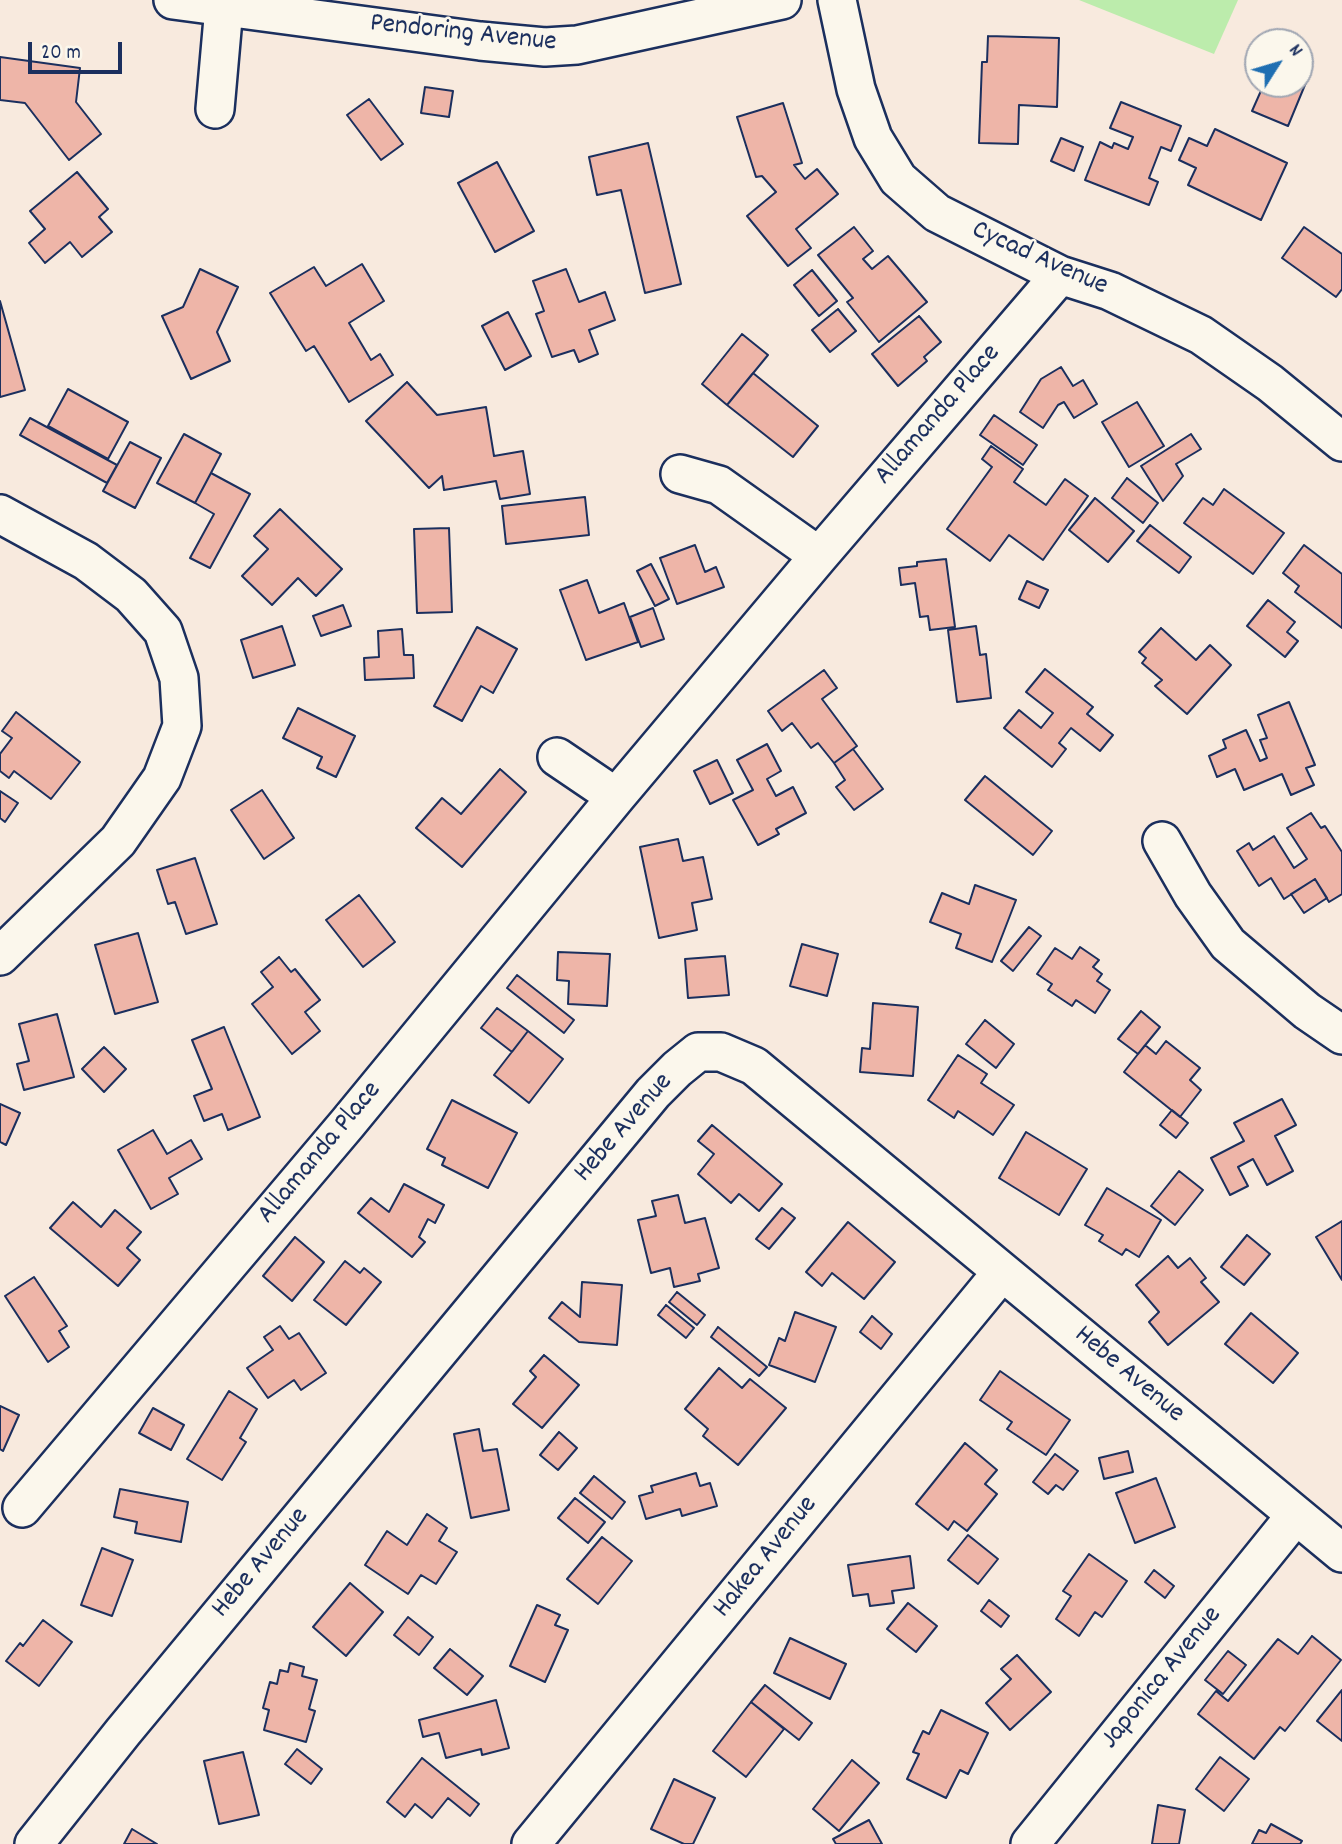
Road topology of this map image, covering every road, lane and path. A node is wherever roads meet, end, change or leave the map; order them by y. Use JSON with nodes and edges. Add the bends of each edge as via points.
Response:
{"nodes":[{"id":1,"x":173,"y":0,"type":"edge"},
{"id":2,"x":782,"y":0,"type":"edge"},
{"id":3,"x":837,"y":0,"type":"edge"},
{"id":4,"x":224,"y":7,"type":"junction"},
{"id":5,"x":215,"y":109,"type":"dead end"},
{"id":6,"x":1060,"y":275,"type":"junction"},
{"id":7,"x":1342,"y":442,"type":"edge"},
{"id":8,"x":680,"y":474,"type":"dead end"},
{"id":9,"x":0,"y":514,"type":"edge"},
{"id":10,"x":819,"y":556,"type":"junction"},
{"id":11,"x":557,"y":757,"type":"dead end"},
{"id":12,"x":616,"y":797,"type":"junction"},
{"id":13,"x":1162,"y":841,"type":"dead end"},
{"id":14,"x":0,"y":956,"type":"edge"},
{"id":15,"x":1342,"y":1035,"type":"edge"},
{"id":16,"x":1002,"y":1272,"type":"junction"},
{"id":17,"x":22,"y":1508,"type":"dead end"},
{"id":18,"x":1296,"y":1515,"type":"junction"},
{"id":19,"x":1342,"y":1553,"type":"edge"},
{"id":20,"x":34,"y":1844,"type":"edge"},
{"id":21,"x":531,"y":1844,"type":"edge"},
{"id":22,"x":1030,"y":1844,"type":"edge"}],
"edges":[{"from":1,"to":4,"type":"street","name":"Pendoring Avenue"},
{"from":2,"to":4,"type":"street","name":"Pendoring Avenue","via":[[578,45],[545,47]]},
{"from":3,"to":6,"type":"street","name":"Cycad Avenue","via":[[856,89],[873,138],[898,178],[937,214]]},
{"from":4,"to":5,"type":"street"},
{"from":6,"to":7,"type":"street","name":"Cycad Avenue","via":[[1110,291],[1201,335]]},
{"from":6,"to":10,"type":"street","name":"Allamanda Place"},
{"from":8,"to":10,"type":"street","via":[[719,485]]},
{"from":9,"to":14,"type":"street","via":[[86,561],[131,595],[163,631],[179,678],[182,726],[162,778],[118,841]]},
{"from":10,"to":12,"type":"street","name":"Allamanda Place"},
{"from":11,"to":12,"type":"street"},
{"from":12,"to":17,"type":"street","name":"Allamanda Place"},
{"from":13,"to":15,"type":"street","via":[[1228,944]]},
{"from":16,"to":18,"type":"street","name":"Hebe Avenue"},
{"from":16,"to":20,"type":"street","name":"Hebe Avenue","via":[[754,1066],[721,1052],[698,1052],[653,1093]]},
{"from":16,"to":21,"type":"street","name":"Hakea Avenue"},
{"from":18,"to":19,"type":"street","name":"Hebe Avenue"},
{"from":18,"to":22,"type":"street","name":"Japonica Avenue"}]}
